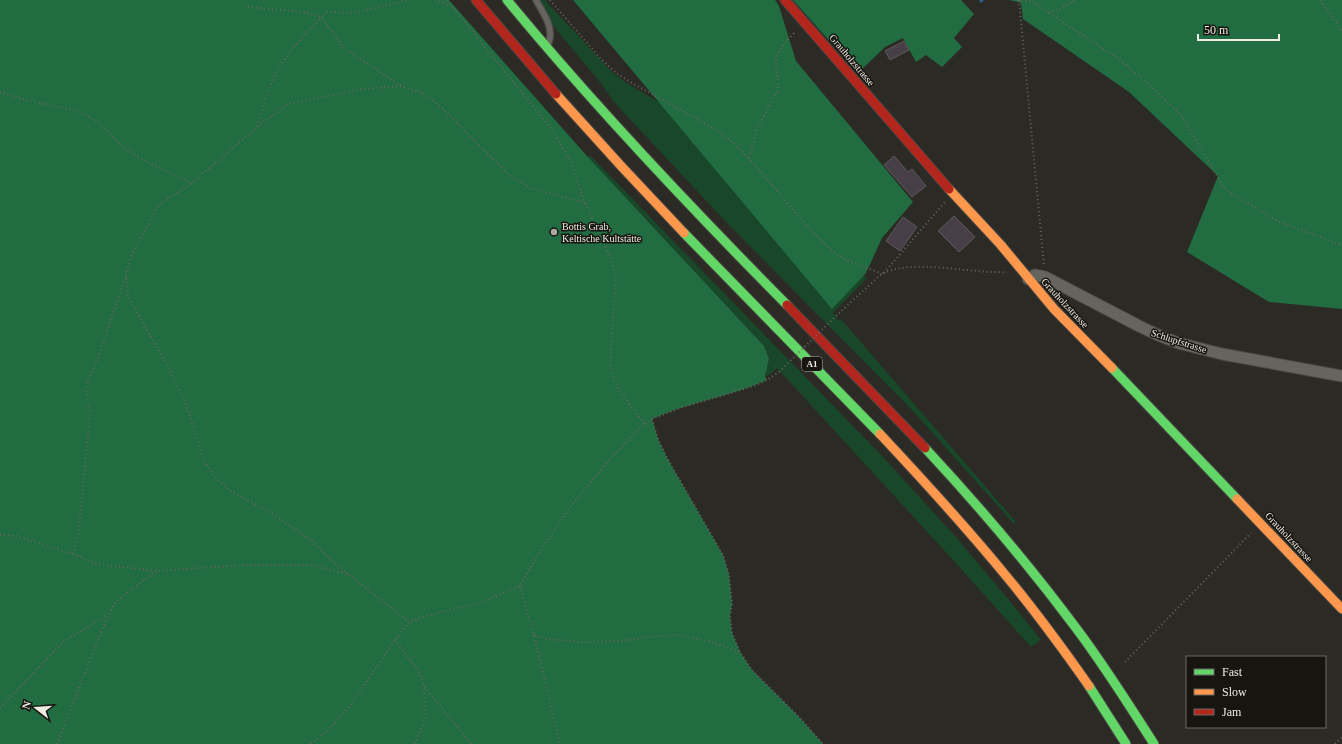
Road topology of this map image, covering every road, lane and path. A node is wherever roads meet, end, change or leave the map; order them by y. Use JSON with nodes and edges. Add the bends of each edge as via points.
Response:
{"nodes":[{"id":1,"x":410,"y":0,"type":"edge"},
{"id":2,"x":435,"y":0,"type":"edge"},
{"id":3,"x":447,"y":0,"type":"edge"},
{"id":4,"x":476,"y":0,"type":"edge"},
{"id":5,"x":507,"y":0,"type":"edge"},
{"id":6,"x":536,"y":0,"type":"edge"},
{"id":7,"x":550,"y":0,"type":"edge"},
{"id":8,"x":786,"y":0,"type":"edge"},
{"id":9,"x":1018,"y":0,"type":"edge"},
{"id":10,"x":1075,"y":0,"type":"edge"},
{"id":11,"x":1320,"y":0,"type":"edge"},
{"id":12,"x":451,"y":6,"type":"junction"},
{"id":13,"x":248,"y":7,"type":"dead end"},
{"id":14,"x":1046,"y":12,"type":"junction"},
{"id":15,"x":321,"y":17,"type":"junction"},
{"id":16,"x":804,"y":21,"type":"junction"},
{"id":17,"x":1342,"y":32,"type":"edge"},
{"id":18,"x":547,"y":48,"type":"junction"},
{"id":19,"x":401,"y":86,"type":"junction"},
{"id":20,"x":0,"y":92,"type":"edge"},
{"id":21,"x":257,"y":127,"type":"junction"},
{"id":22,"x":749,"y":158,"type":"junction"},
{"id":23,"x":192,"y":183,"type":"junction"},
{"id":24,"x":952,"y":193,"type":"junction"},
{"id":25,"x":585,"y":202,"type":"junction"},
{"id":26,"x":1342,"y":245,"type":"edge"},
{"id":27,"x":1020,"y":268,"type":"junction"},
{"id":28,"x":883,"y":274,"type":"junction"},
{"id":29,"x":126,"y":275,"type":"junction"},
{"id":30,"x":1045,"y":276,"type":"junction"},
{"id":31,"x":1028,"y":279,"type":"junction"},
{"id":32,"x":1342,"y":376,"type":"edge"},
{"id":33,"x":652,"y":419,"type":"junction"},
{"id":34,"x":645,"y":424,"type":"junction"},
{"id":35,"x":1261,"y":524,"type":"junction"},
{"id":36,"x":0,"y":535,"type":"edge"},
{"id":37,"x":73,"y":554,"type":"junction"},
{"id":38,"x":157,"y":571,"type":"junction"},
{"id":39,"x":348,"y":574,"type":"junction"},
{"id":40,"x":520,"y":586,"type":"junction"},
{"id":41,"x":1342,"y":609,"type":"edge"},
{"id":42,"x":108,"y":614,"type":"junction"},
{"id":43,"x":410,"y":622,"type":"junction"},
{"id":44,"x":534,"y":635,"type":"junction"},
{"id":45,"x":395,"y":640,"type":"junction"},
{"id":46,"x":740,"y":652,"type":"junction"},
{"id":47,"x":1125,"y":662,"type":"dead end"},
{"id":48,"x":424,"y":686,"type":"junction"},
{"id":49,"x":0,"y":708,"type":"edge"},
{"id":50,"x":1342,"y":737,"type":"edge"},
{"id":51,"x":57,"y":744,"type":"edge"},
{"id":52,"x":311,"y":744,"type":"edge"},
{"id":53,"x":415,"y":744,"type":"edge"},
{"id":54,"x":471,"y":744,"type":"edge"},
{"id":55,"x":560,"y":744,"type":"edge"},
{"id":56,"x":823,"y":744,"type":"edge"},
{"id":57,"x":1126,"y":744,"type":"edge"},
{"id":58,"x":1154,"y":744,"type":"edge"},
{"id":59,"x":1335,"y":744,"type":"edge"}],
"edges":[{"from":1,"to":15,"type":"path","via":[[352,13],[326,12]]},
{"from":2,"to":12,"type":"path"},
{"from":3,"to":12,"type":"path"},
{"from":4,"to":57,"type":"main road","number":"A1","via":[[628,174],[867,420],[967,529],[1058,642]]},
{"from":5,"to":18,"type":"main road","number":"A1"},
{"from":6,"to":18,"type":"lane","via":[[550,29]]},
{"from":7,"to":22,"type":"path","via":[[616,73],[708,125],[729,139]]},
{"from":8,"to":16,"type":"main road","name":"Grauholzstrasse"},
{"from":9,"to":14,"type":"path","via":[[1032,1]]},
{"from":9,"to":30,"type":"path"},
{"from":10,"to":14,"type":"path","via":[[1061,10]]},
{"from":11,"to":17,"type":"path"},
{"from":12,"to":25,"type":"path","via":[[554,132],[572,162]]},
{"from":13,"to":15,"type":"path","via":[[303,12]]},
{"from":14,"to":26,"type":"path","via":[[1118,58],[1171,105],[1182,116],[1223,186],[1235,196],[1277,221]]},
{"from":15,"to":19,"type":"path","via":[[345,49]]},
{"from":15,"to":21,"type":"path","via":[[277,71]]},
{"from":16,"to":22,"type":"path","via":[[777,55],[777,92],[758,127]]},
{"from":16,"to":24,"type":"main road","name":"Grauholzstrasse"},
{"from":18,"to":58,"type":"main road","number":"A1","via":[[650,163],[883,403],[985,514],[1078,629]]},
{"from":19,"to":21,"type":"path","via":[[362,89],[288,104]]},
{"from":19,"to":25,"type":"path","via":[[422,93],[440,106],[510,176],[530,188]]},
{"from":20,"to":23,"type":"path","via":[[74,110],[97,122],[123,147],[151,164]]},
{"from":21,"to":23,"type":"path"},
{"from":22,"to":28,"type":"path","via":[[804,223],[830,249],[854,264]]},
{"from":23,"to":29,"type":"path","via":[[158,206],[132,254]]},
{"from":24,"to":27,"type":"main road","name":"Grauholzstrasse"},
{"from":24,"to":28,"type":"path"},
{"from":25,"to":34,"type":"path","via":[[616,276],[610,362],[614,380],[620,392]]},
{"from":27,"to":28,"type":"path","via":[[994,272],[907,267]]},
{"from":27,"to":31,"type":"main road","name":"Grauholzstrasse"},
{"from":28,"to":33,"type":"path","bridge":true,"via":[[779,372],[767,380]]},
{"from":29,"to":37,"type":"path","via":[[86,391],[90,414],[80,530]]},
{"from":29,"to":39,"type":"path","via":[[128,297],[183,398],[204,460],[214,476],[229,490],[271,513],[312,541]]},
{"from":30,"to":31,"type":"street","via":[[1035,275]]},
{"from":30,"to":32,"type":"street","name":"Schlupfstrasse","via":[[1139,326],[1178,342],[1222,354]]},
{"from":31,"to":35,"type":"main road","name":"Grauholzstrasse"},
{"from":33,"to":34,"type":"path"},
{"from":33,"to":46,"type":"path","via":[[667,458],[724,555],[732,604],[732,633]]},
{"from":34,"to":40,"type":"path","via":[[622,446],[571,506]]},
{"from":35,"to":41,"type":"main road","name":"Grauholzstrasse"},
{"from":35,"to":47,"type":"path"},
{"from":36,"to":37,"type":"path","via":[[16,536]]},
{"from":37,"to":38,"type":"path","via":[[97,564]]},
{"from":38,"to":39,"type":"path","via":[[244,565],[314,565]]},
{"from":38,"to":42,"type":"path","via":[[114,604]]},
{"from":39,"to":43,"type":"path"},
{"from":40,"to":43,"type":"path","via":[[479,603]]},
{"from":40,"to":44,"type":"path"},
{"from":42,"to":49,"type":"path","via":[[63,642]]},
{"from":42,"to":51,"type":"path"},
{"from":43,"to":45,"type":"path"},
{"from":44,"to":46,"type":"path","via":[[546,639],[582,642],[678,635],[712,642]]},
{"from":44,"to":55,"type":"path"},
{"from":45,"to":48,"type":"path","via":[[419,671]]},
{"from":45,"to":52,"type":"path","via":[[350,706]]},
{"from":46,"to":56,"type":"path","via":[[752,670]]},
{"from":48,"to":53,"type":"path","via":[[426,716]]},
{"from":48,"to":54,"type":"path"},
{"from":50,"to":59,"type":"path"}]}
